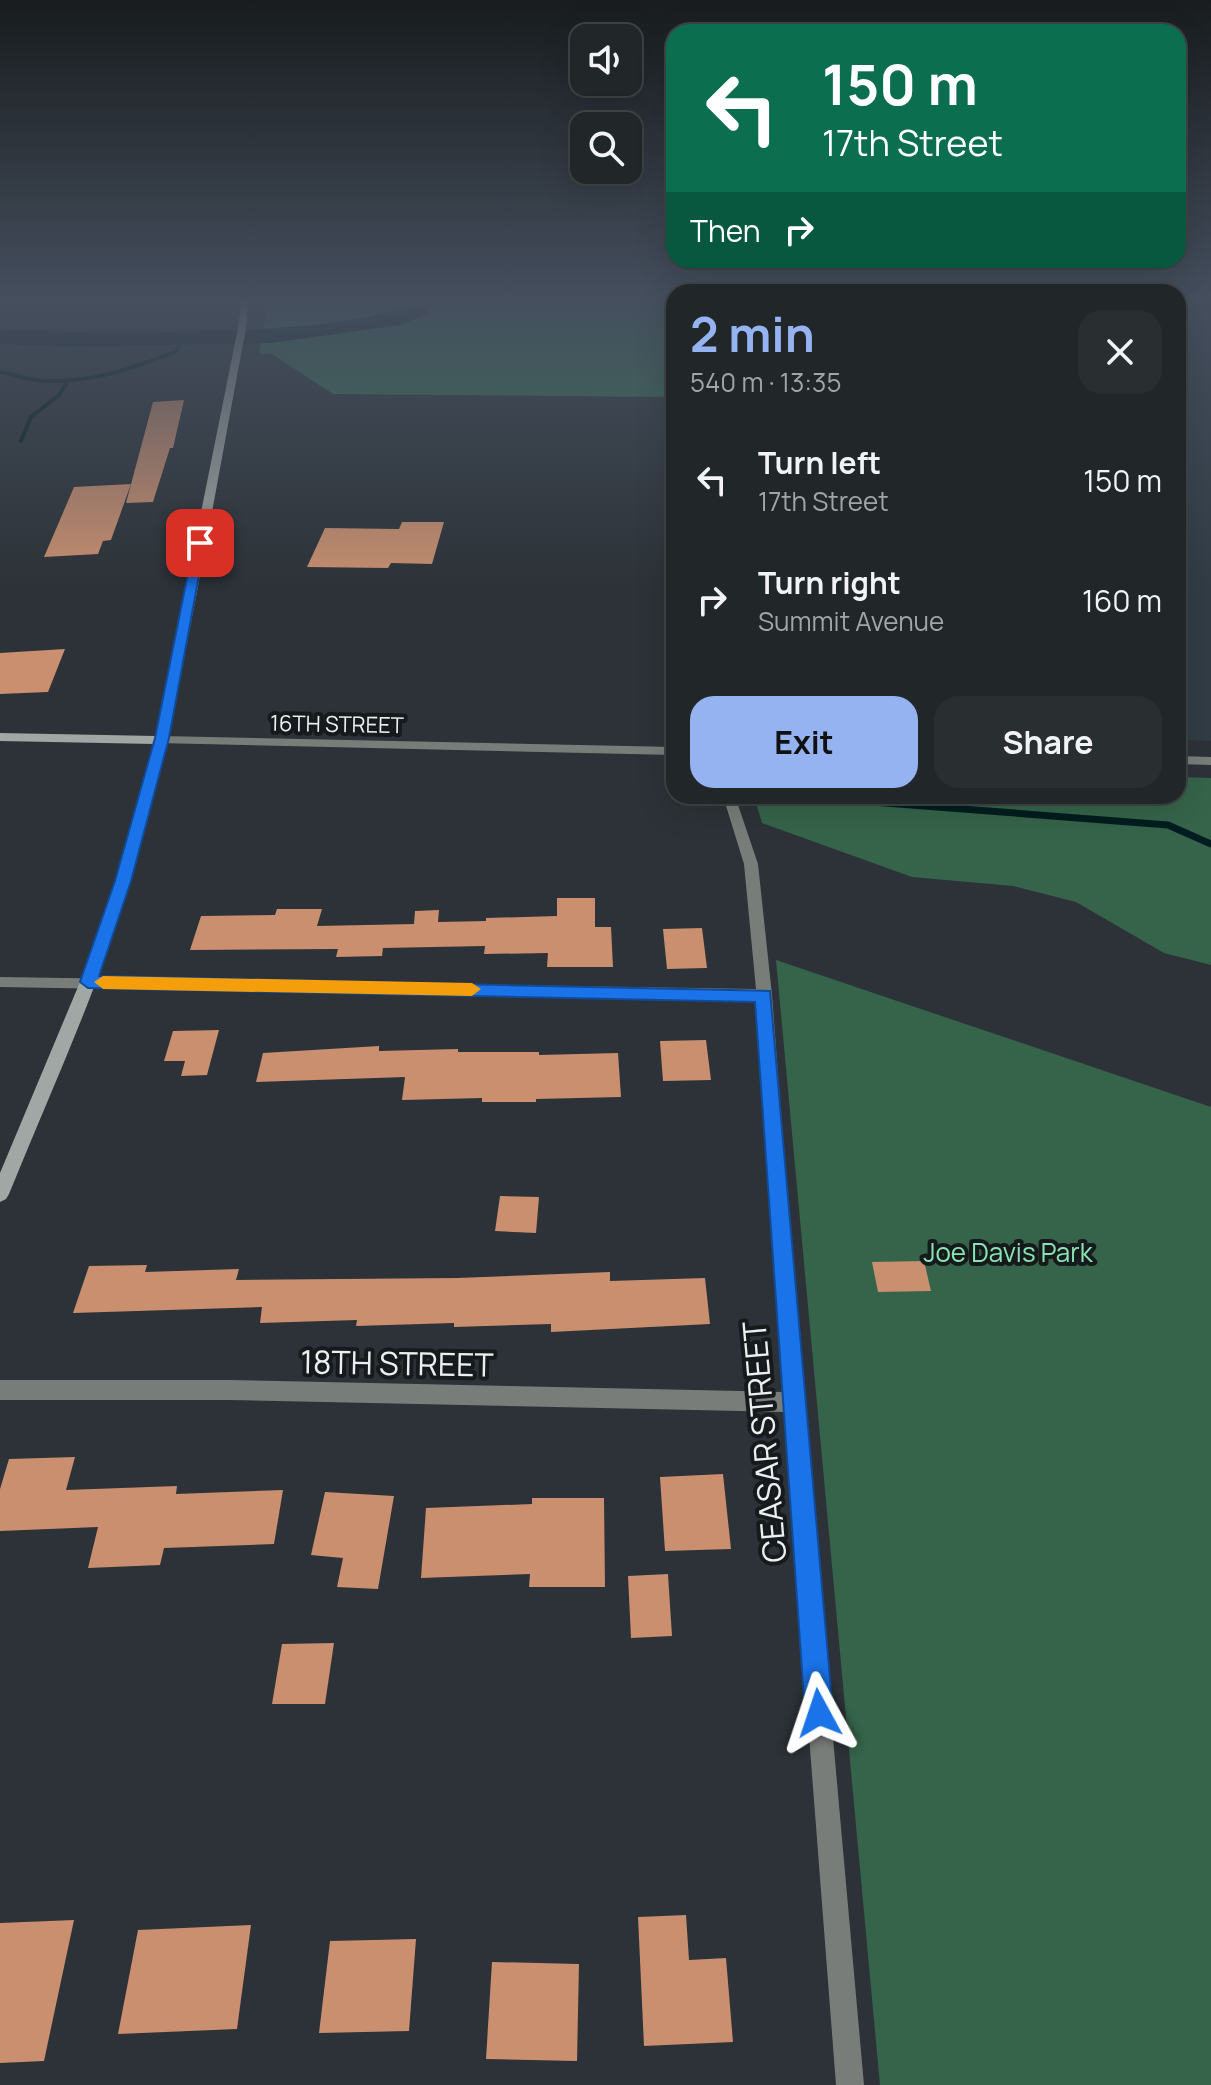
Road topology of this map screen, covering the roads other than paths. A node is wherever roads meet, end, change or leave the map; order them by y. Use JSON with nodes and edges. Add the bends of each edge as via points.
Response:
{"nodes":[{"id":1,"x":229,"y":395,"type":"edge"},
{"id":2,"x":0,"y":737,"type":"edge"},
{"id":3,"x":161,"y":740,"type":"junction"},
{"id":4,"x":666,"y":751,"type":"edge"},
{"id":5,"x":1186,"y":760,"type":"edge"},
{"id":6,"x":1211,"y":761,"type":"edge"},
{"id":7,"x":732,"y":804,"type":"edge"},
{"id":8,"x":0,"y":982,"type":"edge"},
{"id":9,"x":88,"y":982,"type":"junction"},
{"id":10,"x":764,"y":995,"type":"junction"},
{"id":11,"x":0,"y":1194,"type":"edge"},
{"id":12,"x":0,"y":1390,"type":"edge"},
{"id":13,"x":793,"y":1402,"type":"junction"},
{"id":14,"x":850,"y":2085,"type":"edge"}],
"edges":[{"from":1,"to":3,"type":"main road"},
{"from":2,"to":3,"type":"main road","name":"16TH STREET"},
{"from":3,"to":4,"type":"street","name":"16TH STREET"},
{"from":3,"to":9,"type":"main road","via":[[123,881]]},
{"from":5,"to":6,"type":"street"},
{"from":7,"to":10,"type":"street","name":"CEASAR STREET","via":[[751,864]]},
{"from":8,"to":9,"type":"street"},
{"from":9,"to":10,"type":"street"},
{"from":9,"to":11,"type":"main road"},
{"from":10,"to":13,"type":"street","name":"CEASAR STREET"},
{"from":12,"to":13,"type":"street","name":"18TH STREET"},
{"from":13,"to":14,"type":"street","name":"CEASAR STREET"}]}
